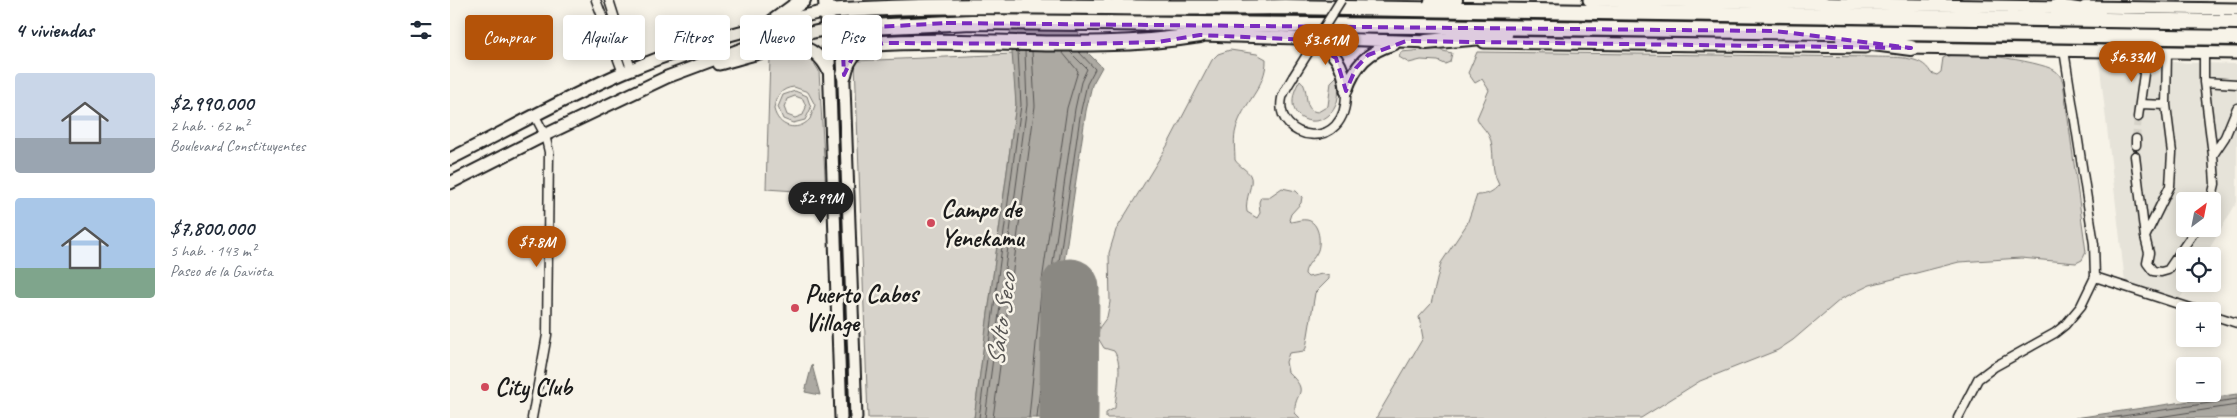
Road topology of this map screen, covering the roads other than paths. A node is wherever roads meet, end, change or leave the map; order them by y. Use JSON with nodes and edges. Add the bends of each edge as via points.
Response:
{"nodes":[{"id":1,"x":596,"y":0,"type":"edge"},
{"id":2,"x":609,"y":0,"type":"edge"},
{"id":3,"x":803,"y":0,"type":"edge"},
{"id":4,"x":917,"y":0,"type":"edge"},
{"id":5,"x":1224,"y":0,"type":"edge"},
{"id":6,"x":1341,"y":0,"type":"edge"},
{"id":7,"x":1454,"y":0,"type":"edge"},
{"id":8,"x":1589,"y":0,"type":"edge"},
{"id":9,"x":1679,"y":1,"type":"edge"},
{"id":10,"x":1757,"y":1,"type":"edge"},
{"id":11,"x":2209,"y":4,"type":"edge"},
{"id":12,"x":834,"y":5,"type":"edge"},
{"id":13,"x":955,"y":5,"type":"junction"},
{"id":14,"x":2056,"y":7,"type":"junction"},
{"id":15,"x":1197,"y":8,"type":"junction"},
{"id":16,"x":2237,"y":9,"type":"edge"},
{"id":17,"x":1390,"y":10,"type":"junction"},
{"id":18,"x":783,"y":15,"type":"edge"},
{"id":19,"x":798,"y":15,"type":"edge"},
{"id":20,"x":2171,"y":22,"type":"junction"},
{"id":21,"x":2237,"y":22,"type":"edge"},
{"id":22,"x":946,"y":23,"type":"junction"},
{"id":23,"x":1146,"y":24,"type":"junction"},
{"id":24,"x":882,"y":26,"type":"edge"},
{"id":25,"x":1581,"y":29,"type":"junction"},
{"id":26,"x":1775,"y":31,"type":"junction"},
{"id":27,"x":740,"y":32,"type":"edge"},
{"id":28,"x":822,"y":32,"type":"edge"},
{"id":29,"x":1200,"y":35,"type":"junction"},
{"id":30,"x":2237,"y":38,"type":"edge"},
{"id":31,"x":882,"y":39,"type":"edge"},
{"id":32,"x":1306,"y":40,"type":"junction"},
{"id":33,"x":1406,"y":41,"type":"junction"},
{"id":34,"x":1426,"y":42,"type":"junction"},
{"id":35,"x":882,"y":44,"type":"edge"},
{"id":36,"x":1911,"y":48,"type":"junction"},
{"id":37,"x":2064,"y":50,"type":"junction"},
{"id":38,"x":2147,"y":52,"type":"junction"},
{"id":39,"x":2167,"y":52,"type":"junction"},
{"id":40,"x":2204,"y":52,"type":"junction"},
{"id":41,"x":2237,"y":53,"type":"edge"},
{"id":42,"x":831,"y":60,"type":"edge"},
{"id":43,"x":841,"y":60,"type":"edge"},
{"id":44,"x":849,"y":60,"type":"edge"},
{"id":45,"x":627,"y":71,"type":"junction"},
{"id":46,"x":829,"y":75,"type":"junction"},
{"id":47,"x":844,"y":75,"type":"junction"},
{"id":48,"x":2204,"y":82,"type":"junction"},
{"id":49,"x":2237,"y":84,"type":"edge"},
{"id":50,"x":634,"y":91,"type":"junction"},
{"id":51,"x":1346,"y":91,"type":"junction"},
{"id":52,"x":2140,"y":104,"type":"junction"},
{"id":53,"x":2166,"y":105,"type":"junction"},
{"id":54,"x":2237,"y":108,"type":"edge"},
{"id":55,"x":536,"y":116,"type":"junction"},
{"id":56,"x":2138,"y":117,"type":"tunnel mouth"},
{"id":57,"x":545,"y":134,"type":"junction"},
{"id":58,"x":2213,"y":154,"type":"junction"},
{"id":59,"x":2136,"y":156,"type":"dead end"},
{"id":60,"x":450,"y":159,"type":"edge"},
{"id":61,"x":450,"y":183,"type":"edge"},
{"id":62,"x":2213,"y":192,"type":"edge"},
{"id":63,"x":2145,"y":237,"type":"junction"},
{"id":64,"x":2190,"y":238,"type":"edge"},
{"id":65,"x":2095,"y":277,"type":"junction"},
{"id":66,"x":2176,"y":303,"type":"edge"},
{"id":67,"x":2221,"y":318,"type":"edge"},
{"id":68,"x":2237,"y":323,"type":"edge"},
{"id":69,"x":532,"y":418,"type":"edge"},
{"id":70,"x":841,"y":418,"type":"edge"},
{"id":71,"x":856,"y":418,"type":"edge"},
{"id":72,"x":1958,"y":418,"type":"edge"}],
"edges":[{"from":1,"to":45,"type":"street"},
{"from":2,"to":45,"type":"street"},
{"from":3,"to":18,"type":"highway"},
{"from":4,"to":13,"type":"highway"},
{"from":5,"to":15,"type":"highway"},
{"from":6,"to":51,"type":"street","bridge":true,"via":[[1293,77],[1282,99],[1283,112],[1291,126],[1306,134],[1322,134],[1335,126],[1344,112]]},
{"from":7,"to":17,"type":"highway"},
{"from":8,"to":9,"type":"main road"},
{"from":9,"to":10,"type":"main road"},
{"from":10,"to":14,"type":"main road"},
{"from":11,"to":14,"type":"main road"},
{"from":11,"to":16,"type":"main road"},
{"from":12,"to":13,"type":"highway"},
{"from":12,"to":19,"type":"main road"},
{"from":13,"to":15,"type":"highway"},
{"from":14,"to":20,"type":"highway"},
{"from":15,"to":17,"type":"highway","via":[[1284,6]]},
{"from":17,"to":20,"type":"highway"},
{"from":20,"to":21,"type":"highway"},
{"from":22,"to":23,"type":"highway"},
{"from":22,"to":24,"type":"highway"},
{"from":22,"to":31,"type":"highway","via":[[918,27]]},
{"from":23,"to":25,"type":"highway"},
{"from":23,"to":29,"type":"highway"},
{"from":25,"to":26,"type":"highway"},
{"from":25,"to":34,"type":"highway"},
{"from":26,"to":30,"type":"highway"},
{"from":26,"to":36,"type":"highway"},
{"from":27,"to":45,"type":"main road"},
{"from":28,"to":50,"type":"main road","via":[[750,46]]},
{"from":29,"to":32,"type":"main road"},
{"from":29,"to":35,"type":"highway","via":[[1158,42]]},
{"from":32,"to":33,"type":"main road"},
{"from":32,"to":51,"type":"main road","via":[[1324,46],[1336,58],[1344,75]]},
{"from":33,"to":34,"type":"main road"},
{"from":33,"to":51,"type":"main road","via":[[1368,55],[1356,68]]},
{"from":34,"to":36,"type":"main road"},
{"from":36,"to":37,"type":"main road"},
{"from":37,"to":38,"type":"main road"},
{"from":37,"to":65,"type":"street","via":[[2094,244]]},
{"from":38,"to":39,"type":"main road"},
{"from":38,"to":52,"type":"street"},
{"from":39,"to":40,"type":"main road"},
{"from":39,"to":53,"type":"street"},
{"from":40,"to":41,"type":"main road"},
{"from":40,"to":48,"type":"street"},
{"from":42,"to":46,"type":"main road"},
{"from":43,"to":47,"type":"main road"},
{"from":44,"to":47,"type":"highway"},
{"from":45,"to":55,"type":"main road"},
{"from":46,"to":50,"type":"main road","via":[[818,56],[796,46],[717,65]]},
{"from":46,"to":70,"type":"main road"},
{"from":47,"to":71,"type":"main road"},
{"from":48,"to":49,"type":"street"},
{"from":48,"to":58,"type":"street"},
{"from":50,"to":57,"type":"main road"},
{"from":52,"to":53,"type":"street"},
{"from":52,"to":56,"type":"street"},
{"from":53,"to":63,"type":"street","via":[[2172,153],[2170,186]]},
{"from":54,"to":58,"type":"street","via":[[2225,137]]},
{"from":55,"to":57,"type":"street"},
{"from":55,"to":60,"type":"main road"},
{"from":57,"to":61,"type":"main road"},
{"from":57,"to":69,"type":"street","via":[[550,152],[547,335]]},
{"from":58,"to":62,"type":"street"},
{"from":59,"to":63,"type":"street"},
{"from":63,"to":64,"type":"street","via":[[2149,254],[2147,264],[2153,271],[2161,272],[2168,270]]},
{"from":65,"to":66,"type":"street"},
{"from":65,"to":72,"type":"street","via":[[2085,300],[2070,320],[2055,333],[1988,371],[1975,384]]},
{"from":67,"to":68,"type":"street"}]}
